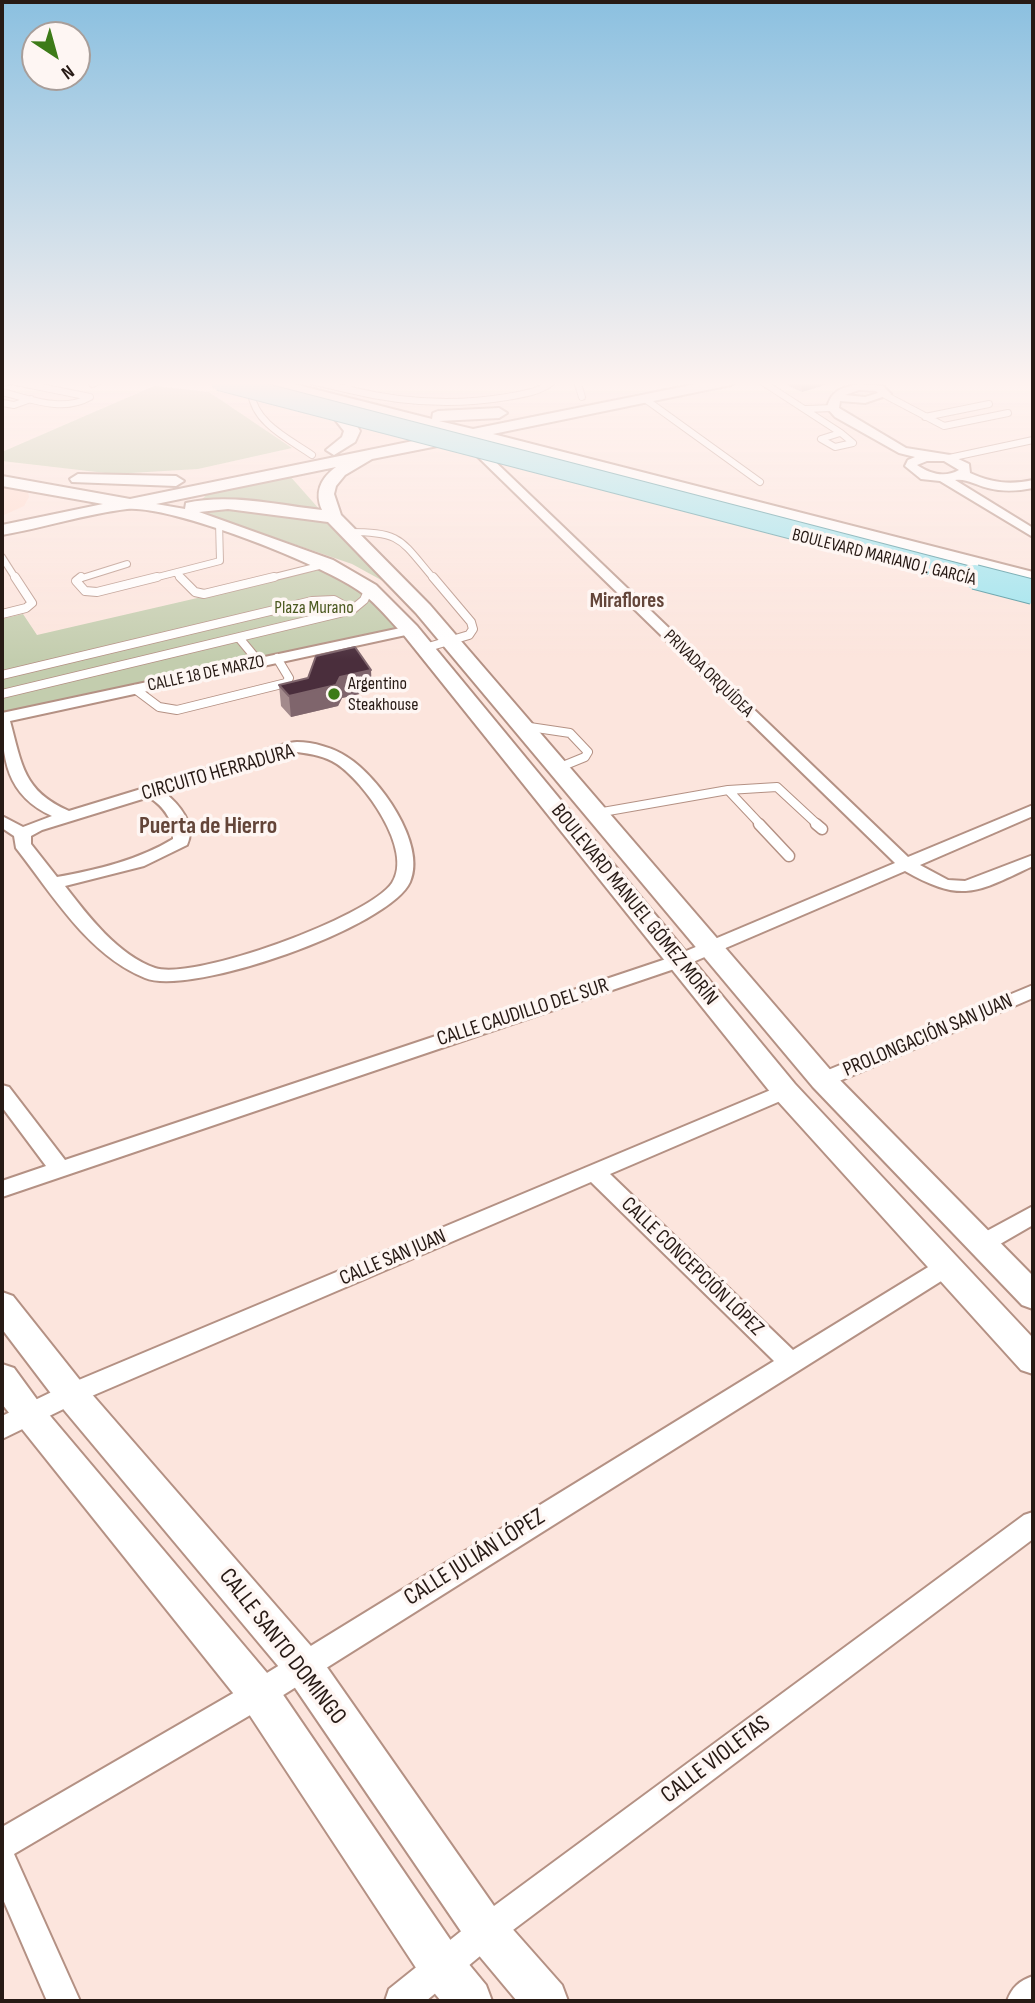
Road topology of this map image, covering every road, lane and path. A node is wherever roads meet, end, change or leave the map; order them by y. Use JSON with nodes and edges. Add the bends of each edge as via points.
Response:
{"nodes":[{"id":1,"x":32,"y":474,"type":"edge"},
{"id":2,"x":256,"y":474,"type":"edge"},
{"id":3,"x":284,"y":474,"type":"edge"},
{"id":4,"x":336,"y":474,"type":"edge"},
{"id":5,"x":502,"y":474,"type":"edge"},
{"id":6,"x":560,"y":474,"type":"edge"},
{"id":7,"x":576,"y":474,"type":"edge"},
{"id":8,"x":600,"y":474,"type":"edge"},
{"id":9,"x":635,"y":474,"type":"edge"},
{"id":10,"x":750,"y":474,"type":"edge"},
{"id":11,"x":925,"y":474,"type":"edge"},
{"id":12,"x":961,"y":474,"type":"edge"},
{"id":13,"x":964,"y":474,"type":"edge"},
{"id":14,"x":643,"y":477,"type":"junction"},
{"id":15,"x":55,"y":478,"type":"junction"},
{"id":16,"x":943,"y":478,"type":"junction"},
{"id":17,"x":2,"y":481,"type":"edge"},
{"id":18,"x":760,"y":482,"type":"dead end"},
{"id":19,"x":1033,"y":484,"type":"edge"},
{"id":20,"x":34,"y":486,"type":"junction"},
{"id":21,"x":147,"y":490,"type":"junction"},
{"id":22,"x":626,"y":492,"type":"junction"},
{"id":23,"x":176,"y":494,"type":"junction"},
{"id":24,"x":199,"y":494,"type":"junction"},
{"id":25,"x":106,"y":498,"type":"junction"},
{"id":26,"x":131,"y":503,"type":"junction"},
{"id":27,"x":224,"y":513,"type":"junction"},
{"id":28,"x":26,"y":515,"type":"junction"},
{"id":29,"x":2,"y":520,"type":"edge"},
{"id":30,"x":341,"y":524,"type":"junction"},
{"id":31,"x":2,"y":530,"type":"edge"},
{"id":32,"x":1033,"y":533,"type":"edge"},
{"id":33,"x":2,"y":557,"type":"edge"},
{"id":34,"x":127,"y":564,"type":"dead end"},
{"id":35,"x":327,"y":564,"type":"junction"},
{"id":36,"x":176,"y":573,"type":"junction"},
{"id":37,"x":1033,"y":579,"type":"edge"},
{"id":38,"x":369,"y":589,"type":"junction"},
{"id":39,"x":1033,"y":594,"type":"edge"},
{"id":40,"x":352,"y":610,"type":"junction"},
{"id":41,"x":2,"y":614,"type":"edge"},
{"id":42,"x":240,"y":639,"type":"junction"},
{"id":43,"x":418,"y":639,"type":"junction"},
{"id":44,"x":450,"y":642,"type":"junction"},
{"id":45,"x":276,"y":659,"type":"junction"},
{"id":46,"x":259,"y":662,"type":"junction"},
{"id":47,"x":2,"y":675,"type":"edge"},
{"id":48,"x":135,"y":689,"type":"junction"},
{"id":49,"x":2,"y":694,"type":"edge"},
{"id":50,"x":2,"y":718,"type":"edge"},
{"id":51,"x":523,"y":726,"type":"junction"},
{"id":52,"x":558,"y":768,"type":"junction"},
{"id":53,"x":728,"y":790,"type":"junction"},
{"id":54,"x":153,"y":792,"type":"junction"},
{"id":55,"x":1033,"y":810,"type":"edge"},
{"id":56,"x":596,"y":813,"type":"junction"},
{"id":57,"x":67,"y":816,"type":"junction"},
{"id":58,"x":2,"y":821,"type":"edge"},
{"id":59,"x":822,"y":829,"type":"dead end"},
{"id":60,"x":23,"y":834,"type":"junction"},
{"id":61,"x":789,"y":856,"type":"dead end"},
{"id":62,"x":1033,"y":860,"type":"edge"},
{"id":63,"x":907,"y":865,"type":"junction"},
{"id":64,"x":53,"y":883,"type":"junction"},
{"id":65,"x":710,"y":948,"type":"junction"},
{"id":66,"x":679,"y":961,"type":"junction"},
{"id":67,"x":1033,"y":991,"type":"edge"},
{"id":68,"x":823,"y":1080,"type":"junction"},
{"id":69,"x":785,"y":1091,"type":"junction"},
{"id":70,"x":2,"y":1092,"type":"edge"},
{"id":71,"x":59,"y":1168,"type":"junction"},
{"id":72,"x":595,"y":1173,"type":"junction"},
{"id":73,"x":2,"y":1189,"type":"edge"},
{"id":74,"x":1033,"y":1214,"type":"edge"},
{"id":75,"x":980,"y":1245,"type":"junction"},
{"id":76,"x":946,"y":1267,"type":"junction"},
{"id":77,"x":1033,"y":1296,"type":"edge"},
{"id":78,"x":2,"y":1305,"type":"edge"},
{"id":79,"x":1033,"y":1360,"type":"edge"},
{"id":80,"x":790,"y":1362,"type":"junction"},
{"id":81,"x":2,"y":1378,"type":"edge"},
{"id":82,"x":71,"y":1394,"type":"junction"},
{"id":83,"x":15,"y":1422,"type":"edge"},
{"id":84,"x":1033,"y":1524,"type":"edge"},
{"id":85,"x":303,"y":1666,"type":"junction"},
{"id":86,"x":259,"y":1694,"type":"junction"},
{"id":87,"x":2,"y":1844,"type":"edge"},
{"id":88,"x":2,"y":1862,"type":"edge"},
{"id":89,"x":486,"y":1931,"type":"junction"},
{"id":90,"x":443,"y":1967,"type":"junction"},
{"id":91,"x":1033,"y":1992,"type":"edge"},
{"id":92,"x":64,"y":2001,"type":"edge"},
{"id":93,"x":401,"y":2001,"type":"edge"},
{"id":94,"x":470,"y":2001,"type":"edge"},
{"id":95,"x":546,"y":2001,"type":"edge"},
{"id":96,"x":1023,"y":2001,"type":"edge"}],
"edges":[{"from":1,"to":15,"type":"main road"},
{"from":2,"to":24,"type":"main road"},
{"from":3,"to":24,"type":"main road"},
{"from":4,"to":30,"type":"main road","via":[[325,493],[327,505]]},
{"from":5,"to":63,"type":"street","name":"PRIVADA ORQUÍDEA"},
{"from":6,"to":22,"type":"main road","name":"BOULEVARD MARIANO J. GARCÍA"},
{"from":7,"to":39,"type":"main road","bridge":true},
{"from":8,"to":37,"type":"main road"},
{"from":9,"to":14,"type":"main road","name":"BOULEVARD MARIANO J. GARCÍA"},
{"from":10,"to":18,"type":"lane"},
{"from":11,"to":16,"type":"street"},
{"from":12,"to":16,"type":"street"},
{"from":13,"to":19,"type":"street","via":[[995,488]]},
{"from":14,"to":22,"type":"main road"},
{"from":14,"to":37,"type":"main road","name":"BOULEVARD MARIANO J. GARCÍA"},
{"from":15,"to":21,"type":"main road"},
{"from":15,"to":24,"type":"main road","via":[[128,482]]},
{"from":16,"to":32,"type":"street"},
{"from":17,"to":20,"type":"main road","name":"BOULEVARD MANUEL GÓMEZ MORÍN"},
{"from":20,"to":25,"type":"main road","name":"BOULEVARD MANUEL GÓMEZ MORÍN"},
{"from":20,"to":28,"type":"main road","via":[[44,498]]},
{"from":21,"to":23,"type":"main road"},
{"from":21,"to":24,"type":"main road"},
{"from":21,"to":25,"type":"main road"},
{"from":22,"to":39,"type":"main road","name":"BOULEVARD MARIANO J. GARCÍA"},
{"from":23,"to":24,"type":"main road"},
{"from":23,"to":26,"type":"main road"},
{"from":24,"to":26,"type":"main road","name":"BOULEVARD MANUEL GÓMEZ MORÍN"},
{"from":24,"to":27,"type":"main road","name":"BOULEVARD MANUEL GÓMEZ MORÍN"},
{"from":25,"to":26,"type":"main road","name":"BOULEVARD MANUEL GÓMEZ MORÍN"},
{"from":25,"to":28,"type":"main road"},
{"from":26,"to":31,"type":"main road"},
{"from":27,"to":30,"type":"main road"},
{"from":27,"to":35,"type":"main road","name":"BOULEVARD MANUEL GÓMEZ MORÍN"},
{"from":27,"to":36,"type":"lane","via":[[220,561]]},
{"from":28,"to":29,"type":"main road"},
{"from":30,"to":44,"type":"main road","name":"BOULEVARD MANUEL GÓMEZ MORÍN"},
{"from":33,"to":41,"type":"lane","via":[[32,603]]},
{"from":34,"to":36,"type":"lane","via":[[76,581],[90,593]]},
{"from":35,"to":36,"type":"lane","via":[[204,594],[195,592]]},
{"from":35,"to":38,"type":"main road","name":"BOULEVARD MANUEL GÓMEZ MORÍN"},
{"from":38,"to":40,"type":"lane"},
{"from":38,"to":43,"type":"main road","name":"BOULEVARD MANUEL GÓMEZ MORÍN"},
{"from":40,"to":42,"type":"lane"},
{"from":40,"to":47,"type":"lane","via":[[328,598]]},
{"from":42,"to":46,"type":"lane"},
{"from":42,"to":49,"type":"lane"},
{"from":43,"to":44,"type":"lane"},
{"from":43,"to":45,"type":"street","name":"CALLE 18 DE MARZO"},
{"from":43,"to":66,"type":"main road","name":"BOULEVARD MANUEL GÓMEZ MORÍN"},
{"from":44,"to":51,"type":"main road","name":"BOULEVARD MANUEL GÓMEZ MORÍN"},
{"from":45,"to":46,"type":"street","name":"CALLE 18 DE MARZO"},
{"from":45,"to":48,"type":"lane","via":[[289,678],[286,683],[177,709],[155,707]]},
{"from":46,"to":48,"type":"street","name":"CALLE 18 DE MARZO"},
{"from":48,"to":50,"type":"street","name":"CALLE 18 DE MARZO"},
{"from":50,"to":57,"type":"street","via":[[20,785],[33,800]]},
{"from":51,"to":52,"type":"main road","name":"BOULEVARD MANUEL GÓMEZ MORÍN"},
{"from":51,"to":52,"type":"lane","via":[[570,733],[589,752]]},
{"from":52,"to":56,"type":"main road","name":"BOULEVARD MANUEL GÓMEZ MORÍN"},
{"from":53,"to":56,"type":"lane"},
{"from":53,"to":59,"type":"lane","via":[[777,788]]},
{"from":53,"to":61,"type":"lane"},
{"from":54,"to":57,"type":"street","name":"CIRCUITO HERRADURA"},
{"from":54,"to":64,"type":"street","via":[[168,801],[183,830],[181,841],[168,851]]},
{"from":54,"to":64,"type":"street","name":"CIRCUITO HERRADURA","via":[[296,747],[322,750],[343,759],[362,778],[400,832],[406,867],[400,886],[386,901],[313,939],[253,959],[155,976],[126,961]]},
{"from":55,"to":63,"type":"street","name":"CALLE CAUDILLO DEL SUR"},
{"from":56,"to":65,"type":"main road","name":"BOULEVARD MANUEL GÓMEZ MORÍN"},
{"from":57,"to":60,"type":"street","name":"CIRCUITO HERRADURA"},
{"from":58,"to":60,"type":"street"},
{"from":60,"to":64,"type":"street","name":"CIRCUITO HERRADURA","via":[[22,844]]},
{"from":62,"to":63,"type":"street","name":"PRIVADA ORQUÍDEA","via":[[957,887]]},
{"from":63,"to":65,"type":"street","name":"CALLE CAUDILLO DEL SUR"},
{"from":65,"to":66,"type":"street","name":"CALLE CAUDILLO DEL SUR"},
{"from":65,"to":68,"type":"main road","name":"BOULEVARD MANUEL GÓMEZ MORÍN"},
{"from":66,"to":69,"type":"main road","name":"BOULEVARD MANUEL GÓMEZ MORÍN"},
{"from":66,"to":71,"type":"street","name":"CALLE CAUDILLO DEL SUR"},
{"from":67,"to":68,"type":"street","name":"PROLONGACIÓN SAN JUAN"},
{"from":68,"to":75,"type":"main road","name":"BOULEVARD MANUEL GÓMEZ MORÍN"},
{"from":69,"to":72,"type":"street","name":"CALLE SAN JUAN"},
{"from":69,"to":76,"type":"main road","name":"BOULEVARD MANUEL GÓMEZ MORÍN"},
{"from":70,"to":71,"type":"street"},
{"from":71,"to":73,"type":"street","name":"CALLE CAUDILLO DEL SUR"},
{"from":72,"to":80,"type":"street","name":"CALLE CONCEPCIÓN LÓPEZ"},
{"from":72,"to":82,"type":"street","name":"CALLE SAN JUAN"},
{"from":74,"to":75,"type":"street"},
{"from":75,"to":77,"type":"main road","name":"BOULEVARD MANUEL GÓMEZ MORÍN"},
{"from":76,"to":79,"type":"main road","name":"BOULEVARD MANUEL GÓMEZ MORÍN"},
{"from":76,"to":80,"type":"street","name":"CALLE JULIÁN LÓPEZ"},
{"from":78,"to":82,"type":"main road","name":"CALLE SANTO DOMINGO"},
{"from":80,"to":85,"type":"street","name":"CALLE JULIÁN LÓPEZ"},
{"from":81,"to":83,"type":"main road"},
{"from":82,"to":83,"type":"street","name":"CALLE SAN JUAN"},
{"from":82,"to":85,"type":"main road","name":"CALLE SANTO DOMINGO"},
{"from":83,"to":86,"type":"main road"},
{"from":84,"to":89,"type":"street","name":"CALLE VIOLETAS"},
{"from":85,"to":86,"type":"street","name":"CALLE JULIÁN LÓPEZ"},
{"from":85,"to":89,"type":"main road","name":"CALLE SANTO DOMINGO"},
{"from":86,"to":87,"type":"street","name":"CALLE JULIÁN LÓPEZ"},
{"from":86,"to":90,"type":"main road"},
{"from":88,"to":92,"type":"street"},
{"from":89,"to":90,"type":"street","name":"CALLE VIOLETAS"},
{"from":89,"to":95,"type":"main road","name":"CALLE SANTO DOMINGO"},
{"from":90,"to":93,"type":"street","name":"CALLE VIOLETAS"},
{"from":90,"to":94,"type":"main road"},
{"from":91,"to":96,"type":"street"}]}
